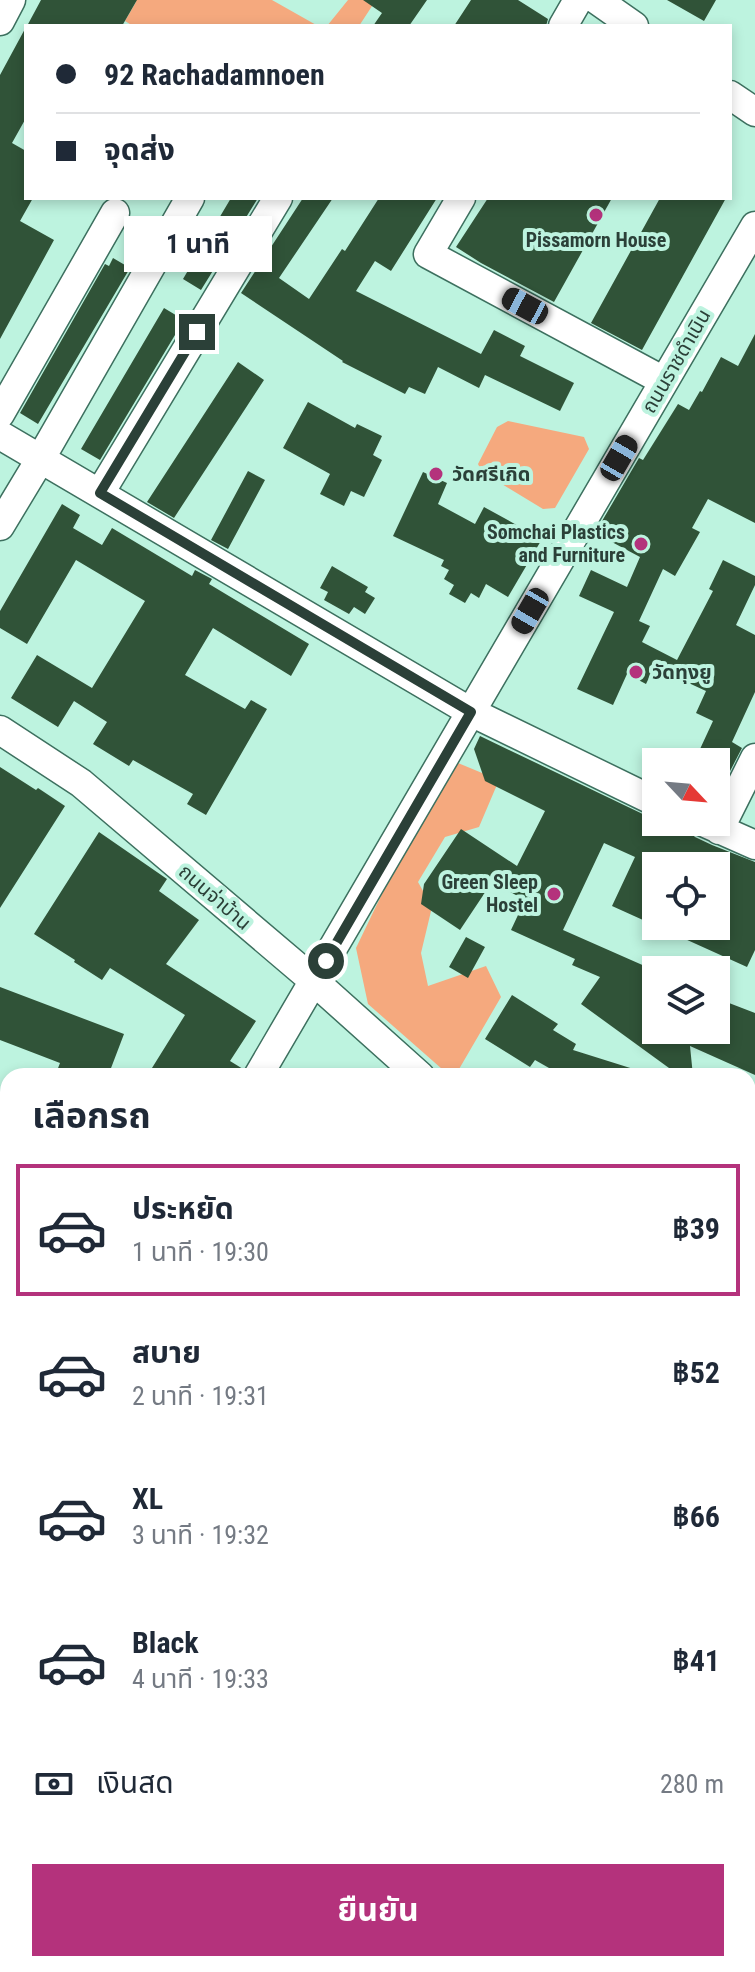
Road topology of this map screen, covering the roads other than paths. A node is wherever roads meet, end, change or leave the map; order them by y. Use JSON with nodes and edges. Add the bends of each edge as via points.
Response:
{"nodes":[{"id":1,"x":11,"y":0,"type":"edge"},
{"id":2,"x":578,"y":0,"type":"edge"},
{"id":3,"x":597,"y":0,"type":"edge"},
{"id":4,"x":0,"y":21,"type":"edge"},
{"id":5,"x":564,"y":24,"type":"edge"},
{"id":6,"x":631,"y":24,"type":"edge"},
{"id":7,"x":732,"y":96,"type":"edge"},
{"id":8,"x":755,"y":112,"type":"edge"},
{"id":9,"x":189,"y":200,"type":"edge"},
{"id":10,"x":277,"y":200,"type":"edge"},
{"id":11,"x":460,"y":200,"type":"edge"},
{"id":12,"x":115,"y":213,"type":"dead end"},
{"id":13,"x":755,"y":226,"type":"edge"},
{"id":14,"x":664,"y":381,"type":"junction"},
{"id":15,"x":0,"y":414,"type":"edge"},
{"id":16,"x":0,"y":435,"type":"edge"},
{"id":17,"x":41,"y":458,"type":"junction"},
{"id":18,"x":100,"y":493,"type":"junction"},
{"id":19,"x":0,"y":526,"type":"edge"},
{"id":20,"x":471,"y":712,"type":"junction"},
{"id":21,"x":0,"y":730,"type":"edge"},
{"id":22,"x":755,"y":758,"type":"edge"},
{"id":23,"x":642,"y":795,"type":"edge"},
{"id":24,"x":730,"y":797,"type":"edge"},
{"id":25,"x":730,"y":834,"type":"edge"},
{"id":26,"x":755,"y":845,"type":"edge"},
{"id":27,"x":314,"y":981,"type":"junction"},
{"id":28,"x":263,"y":1068,"type":"edge"},
{"id":29,"x":411,"y":1068,"type":"edge"}],
"edges":[{"from":1,"to":4,"type":"street"},
{"from":2,"to":5,"type":"street"},
{"from":3,"to":6,"type":"street"},
{"from":7,"to":8,"type":"street"},
{"from":9,"to":17,"type":"street"},
{"from":10,"to":18,"type":"street"},
{"from":11,"to":14,"type":"street","via":[[428,254]]},
{"from":12,"to":15,"type":"street"},
{"from":13,"to":14,"type":"street","name":"ถนนราชดำเนิน"},
{"from":14,"to":20,"type":"street","name":"ถนนราชดำเนิน"},
{"from":16,"to":17,"type":"street"},
{"from":17,"to":18,"type":"street"},
{"from":17,"to":19,"type":"street"},
{"from":18,"to":20,"type":"street"},
{"from":20,"to":23,"type":"street"},
{"from":20,"to":27,"type":"street","name":"ถนนราชดำเนิน"},
{"from":21,"to":27,"type":"street","name":"ถนนจ่าบ้าน","via":[[81,783]]},
{"from":22,"to":24,"type":"street"},
{"from":25,"to":26,"type":"street"},
{"from":27,"to":28,"type":"street","name":"ถนนราชดำเนิน"},
{"from":27,"to":29,"type":"street","name":"ถนนจ่าบ้าน"}]}
